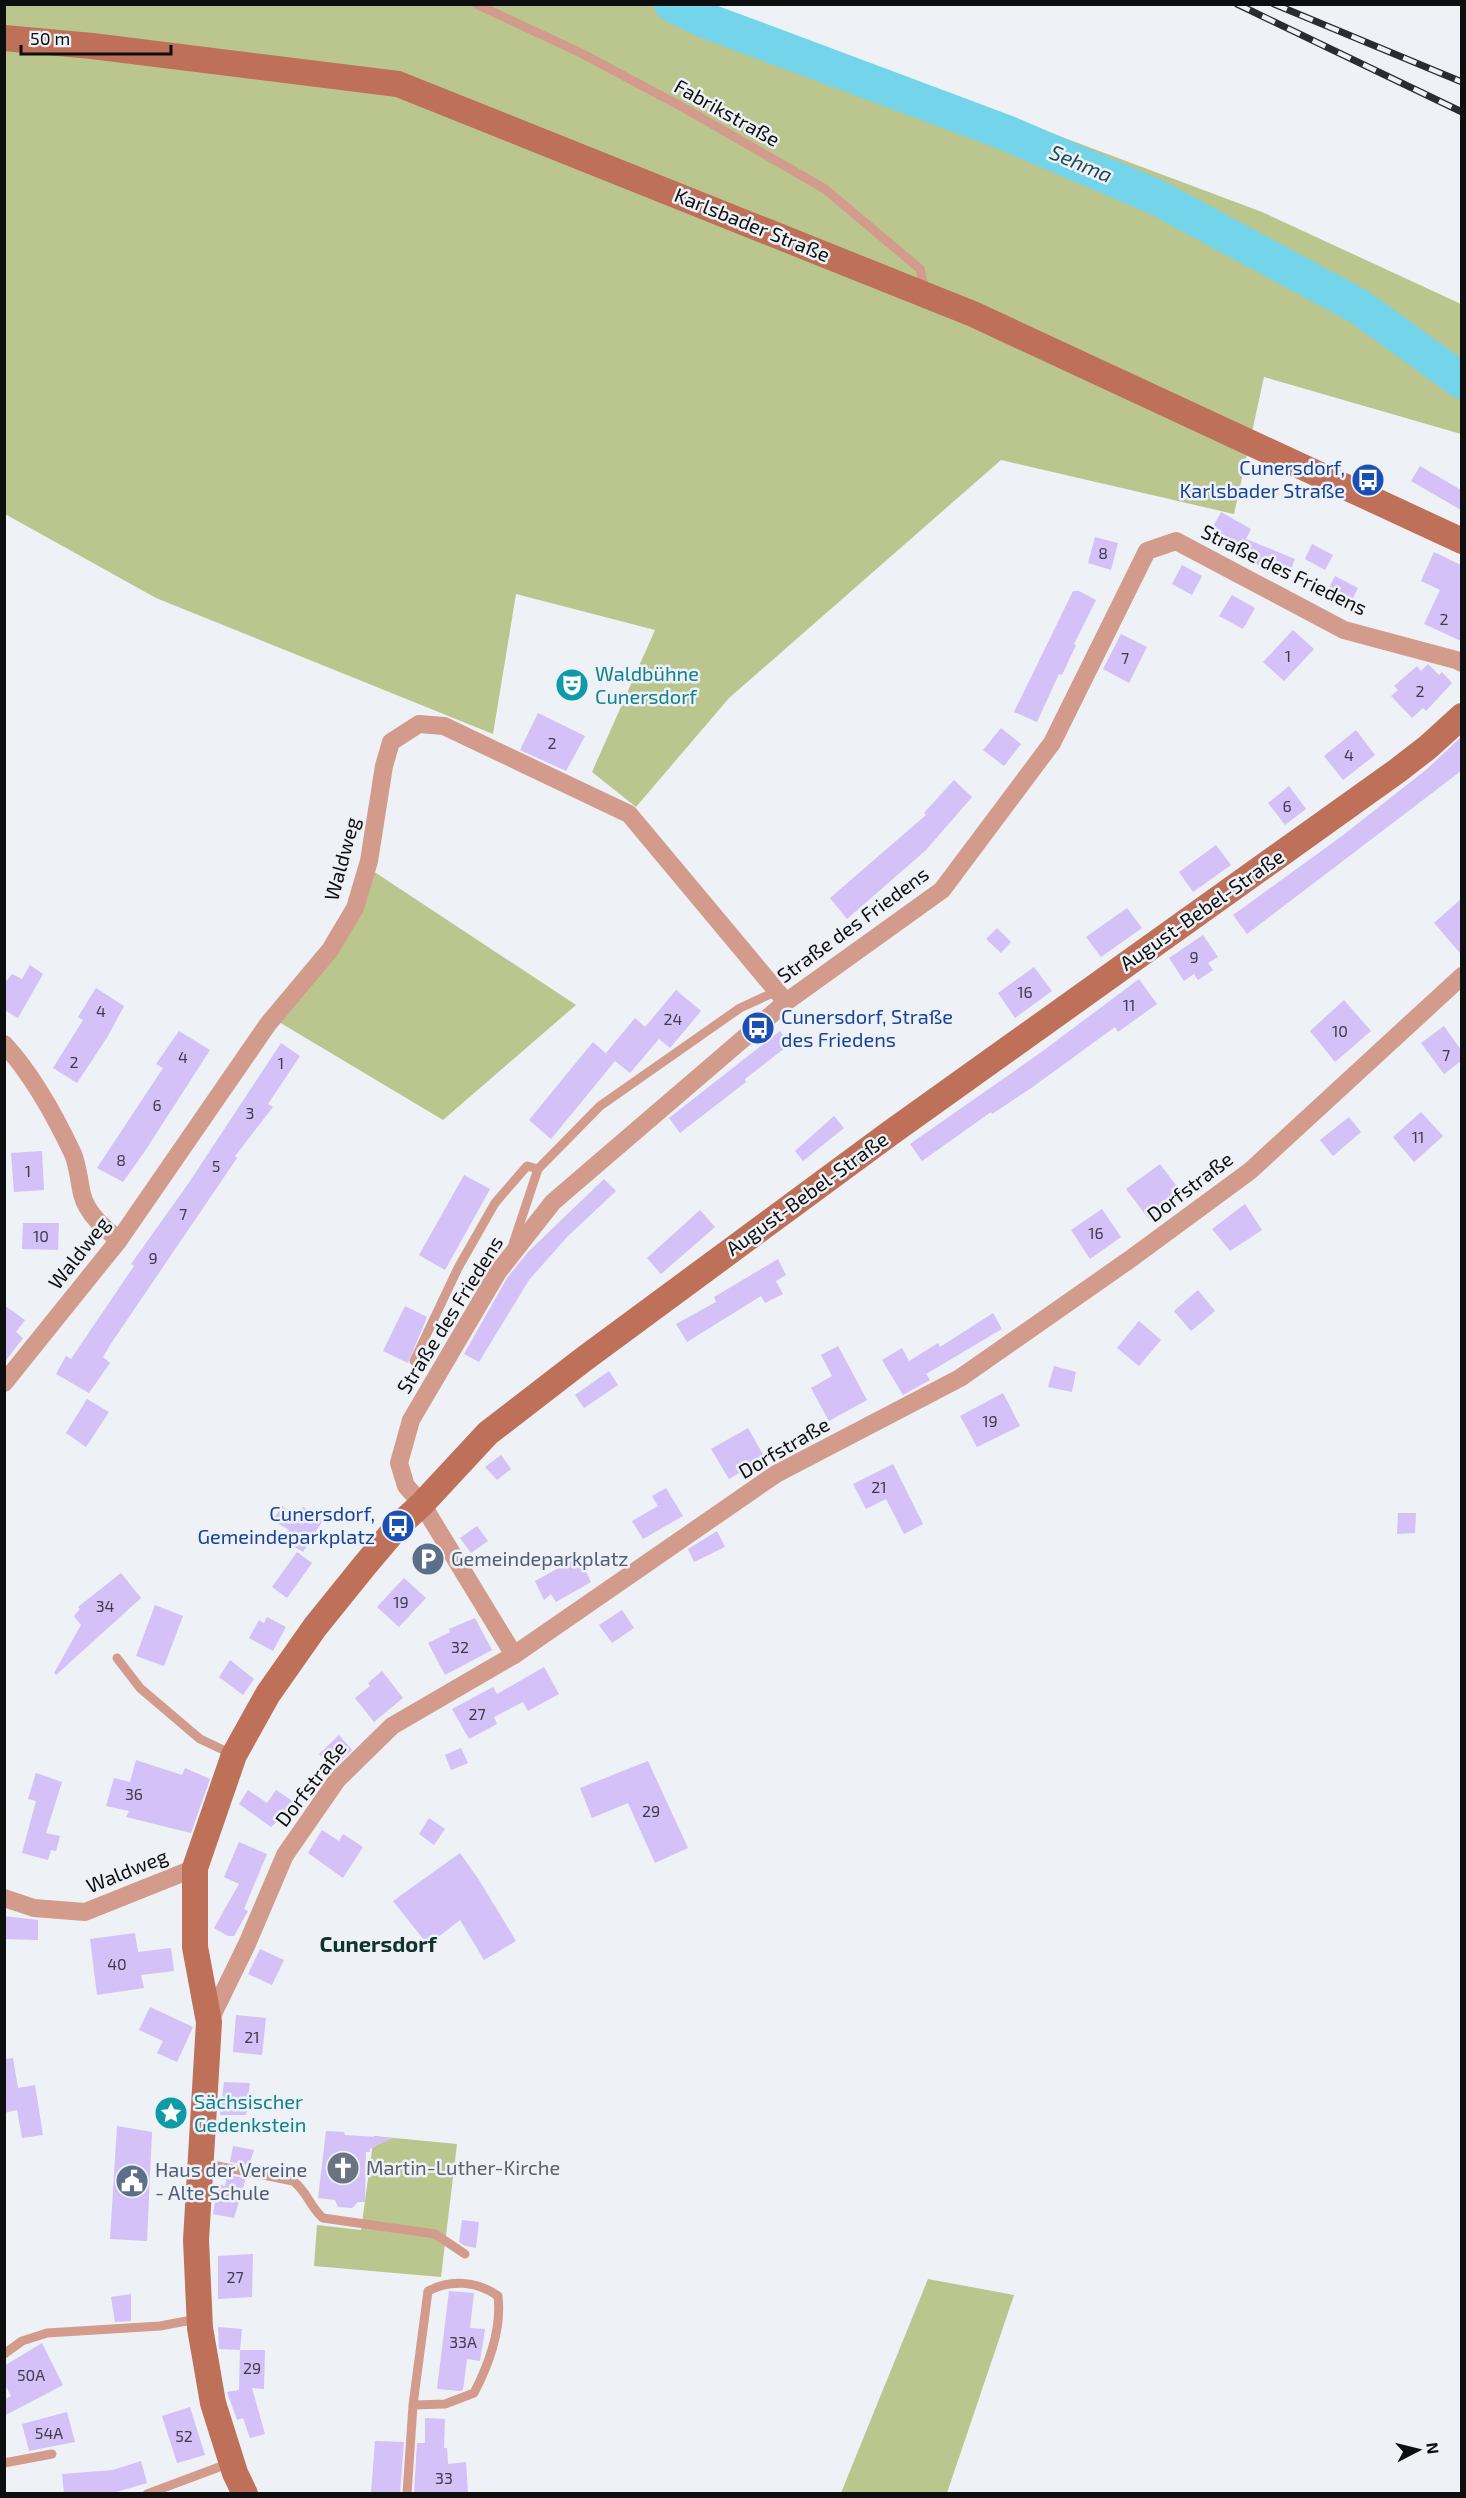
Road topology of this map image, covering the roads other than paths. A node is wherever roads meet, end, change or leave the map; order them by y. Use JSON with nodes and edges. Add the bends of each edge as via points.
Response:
{"nodes":[{"id":1,"x":476,"y":4,"type":"edge"},
{"id":2,"x":4,"y":38,"type":"edge"},
{"id":3,"x":926,"y":295,"type":"junction"},
{"id":4,"x":1461,"y":541,"type":"edge"},
{"id":5,"x":1461,"y":663,"type":"edge"},
{"id":6,"x":1461,"y":716,"type":"edge"},
{"id":7,"x":1461,"y":976,"type":"edge"},
{"id":8,"x":782,"y":996,"type":"junction"},
{"id":9,"x":4,"y":1044,"type":"edge"},
{"id":10,"x":538,"y":1169,"type":"junction"},
{"id":11,"x":119,"y":1240,"type":"junction"},
{"id":12,"x":507,"y":1261,"type":"junction"},
{"id":13,"x":414,"y":1361,"type":"dead end"},
{"id":14,"x":4,"y":1383,"type":"edge"},
{"id":15,"x":422,"y":1504,"type":"junction"},
{"id":16,"x":514,"y":1655,"type":"junction"},
{"id":17,"x":117,"y":1658,"type":"dead end"},
{"id":18,"x":234,"y":1755,"type":"junction"},
{"id":19,"x":195,"y":1868,"type":"junction"},
{"id":20,"x":4,"y":1898,"type":"edge"},
{"id":21,"x":209,"y":2022,"type":"junction"},
{"id":22,"x":202,"y":2163,"type":"junction"},
{"id":23,"x":465,"y":2254,"type":"dead end"},
{"id":24,"x":199,"y":2318,"type":"junction"},
{"id":25,"x":4,"y":2354,"type":"edge"},
{"id":26,"x":413,"y":2405,"type":"junction"},
{"id":27,"x":52,"y":2454,"type":"dead end"},
{"id":28,"x":4,"y":2463,"type":"edge"},
{"id":29,"x":232,"y":2463,"type":"junction"},
{"id":30,"x":147,"y":2493,"type":"edge"},
{"id":31,"x":245,"y":2493,"type":"edge"},
{"id":32,"x":406,"y":2493,"type":"edge"}],
"edges":[{"from":1,"to":3,"type":"lane","name":"Fabrikstraße","via":[[581,53],[825,189],[920,269]]},
{"from":2,"to":3,"type":"main road","name":"Karlsbader Straße","via":[[398,84]]},
{"from":3,"to":4,"type":"main road","name":"Karlsbader Straße","via":[[1175,406]]},
{"from":5,"to":8,"type":"street","name":"Straße des Friedens","via":[[1344,630],[1176,541],[1147,550],[1052,743],[942,890]]},
{"from":6,"to":15,"type":"main road","name":"August-Bebel-Straße","via":[[1397,771],[898,1128],[584,1359],[488,1433]]},
{"from":7,"to":16,"type":"street","name":"Dorfstraße","via":[[1250,1171],[1129,1260],[960,1378],[776,1474]]},
{"from":8,"to":10,"type":"lane","via":[[740,1008],[600,1106]]},
{"from":8,"to":11,"type":"street","name":"Waldweg","via":[[628,814],[444,726],[419,724],[391,742],[369,861],[355,908],[330,950],[268,1024]]},
{"from":8,"to":12,"type":"street","name":"Straße des Friedens","via":[[553,1202]]},
{"from":9,"to":11,"type":"street","via":[[52,1113],[74,1156],[83,1198],[96,1221]]},
{"from":10,"to":12,"type":"lane"},
{"from":10,"to":13,"type":"lane","via":[[526,1166],[495,1203],[458,1268]]},
{"from":11,"to":14,"type":"street","name":"Waldweg"},
{"from":12,"to":15,"type":"street","name":"Straße des Friedens","via":[[411,1420],[399,1463],[406,1486]]},
{"from":15,"to":16,"type":"street","name":"Straße des Friedens"},
{"from":15,"to":18,"type":"main road","name":"August-Bebel-Straße","via":[[398,1526],[315,1627],[268,1694]]},
{"from":16,"to":21,"type":"street","name":"Dorfstraße","via":[[392,1726],[337,1780],[285,1855]]},
{"from":17,"to":18,"type":"lane","via":[[140,1688],[200,1739]]},
{"from":18,"to":19,"type":"main road","name":"August-Bebel-Straße"},
{"from":19,"to":20,"type":"street","name":"Waldweg","via":[[85,1912],[34,1908]]},
{"from":19,"to":21,"type":"main road","name":"August-Bebel-Straße","via":[[195,1947]]},
{"from":21,"to":22,"type":"main road","name":"August-Bebel-Straße"},
{"from":22,"to":23,"type":"lane","via":[[293,2181],[303,2188],[323,2218],[435,2234]]},
{"from":22,"to":24,"type":"main road","name":"August-Bebel-Straße","via":[[196,2240]]},
{"from":24,"to":25,"type":"lane","via":[[160,2326],[47,2333],[22,2341]]},
{"from":24,"to":29,"type":"main road","name":"August-Bebel-Straße","via":[[213,2403]]},
{"from":26,"to":26,"type":"lane","via":[[428,2291],[445,2283],[484,2286],[498,2296],[500,2311],[488,2365],[474,2394],[445,2404]]},
{"from":26,"to":32,"type":"lane"},
{"from":27,"to":28,"type":"lane"},
{"from":29,"to":30,"type":"lane"},
{"from":29,"to":31,"type":"main road","name":"August-Bebel-Straße"}]}
